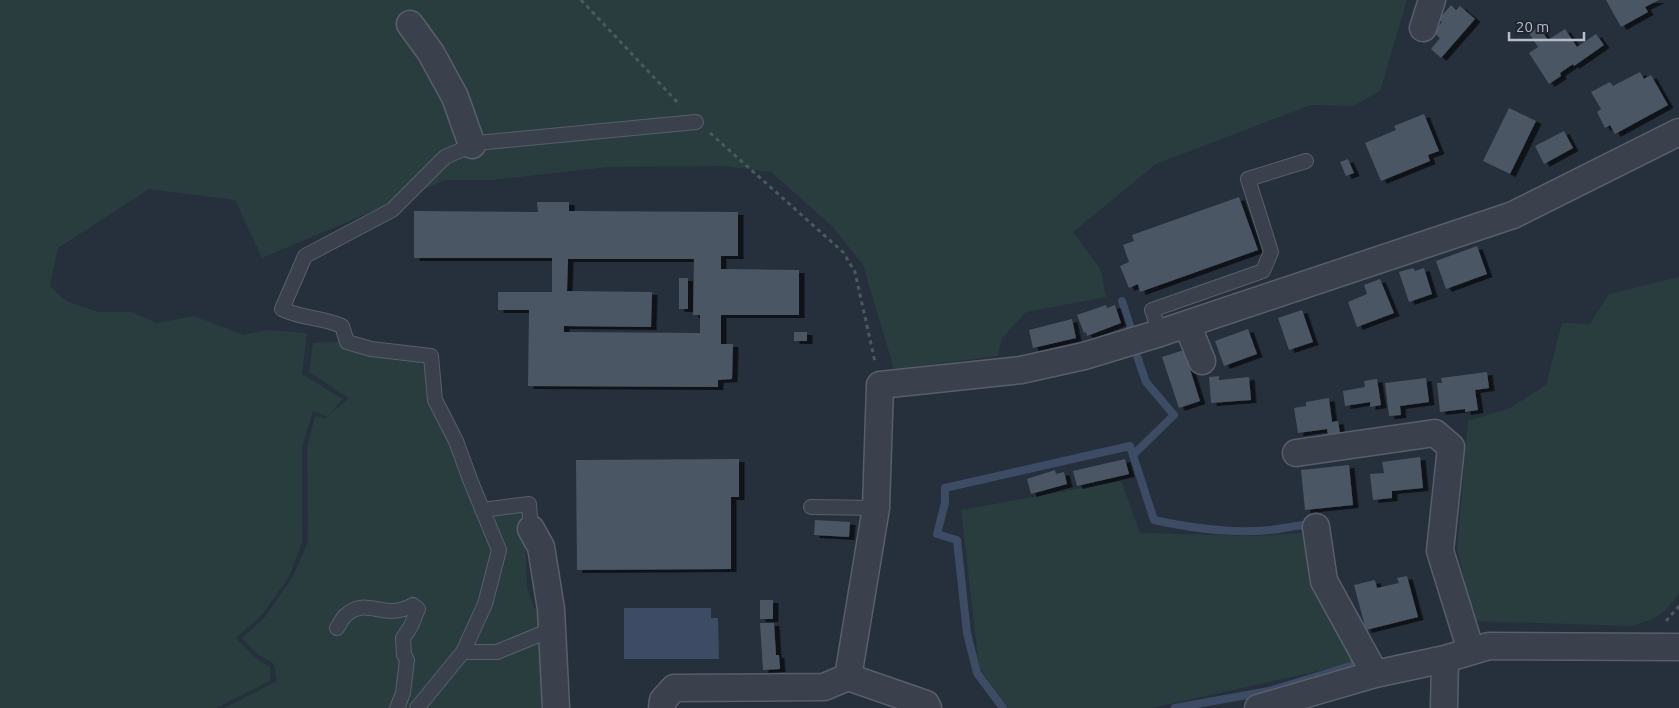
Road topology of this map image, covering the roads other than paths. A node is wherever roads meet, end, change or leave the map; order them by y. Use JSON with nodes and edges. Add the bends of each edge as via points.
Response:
{"nodes":[{"id":1,"x":1432,"y":0,"type":"edge"},
{"id":2,"x":410,"y":24,"type":"dead end"},
{"id":3,"x":1423,"y":28,"type":"dead end"},
{"id":4,"x":696,"y":122,"type":"road end"},
{"id":5,"x":1679,"y":132,"type":"edge"},
{"id":6,"x":472,"y":145,"type":"junction"},
{"id":7,"x":1306,"y":161,"type":"dead end"},
{"id":8,"x":1187,"y":324,"type":"junction"},
{"id":9,"x":1160,"y":333,"type":"junction"},
{"id":10,"x":1202,"y":360,"type":"dead end"},
{"id":11,"x":1296,"y":453,"type":"dead end"},
{"id":12,"x":811,"y":507,"type":"dead end"},
{"id":13,"x":876,"y":508,"type":"junction"},
{"id":14,"x":482,"y":510,"type":"junction"},
{"id":15,"x":1316,"y":527,"type":"dead end"},
{"id":16,"x":531,"y":529,"type":"joint"},
{"id":17,"x":337,"y":628,"type":"dead end"},
{"id":18,"x":553,"y":629,"type":"junction"},
{"id":19,"x":1679,"y":647,"type":"edge"},
{"id":20,"x":1471,"y":651,"type":"junction"},
{"id":21,"x":463,"y":652,"type":"junction"},
{"id":22,"x":1445,"y":659,"type":"junction"},
{"id":23,"x":1375,"y":674,"type":"junction"},
{"id":24,"x":848,"y":677,"type":"junction"},
{"id":25,"x":397,"y":708,"type":"edge"},
{"id":26,"x":417,"y":708,"type":"edge"},
{"id":27,"x":556,"y":708,"type":"edge"},
{"id":28,"x":662,"y":708,"type":"edge"},
{"id":29,"x":928,"y":708,"type":"edge"},
{"id":30,"x":1258,"y":708,"type":"edge"},
{"id":31,"x":1444,"y":708,"type":"edge"}],
"edges":[{"from":1,"to":3,"type":"street"},
{"from":2,"to":6,"type":"street","via":[[431,53],[455,97]]},
{"from":4,"to":6,"type":"lane"},
{"from":5,"to":8,"type":"street","via":[[1513,214]]},
{"from":6,"to":14,"type":"lane","via":[[445,158],[392,210],[306,256],[282,309],[294,316],[332,321],[342,326],[347,342],[371,349],[431,356],[435,400],[456,441]]},
{"from":7,"to":9,"type":"lane","via":[[1248,179],[1271,252],[1263,271],[1152,310]]},
{"from":8,"to":9,"type":"street"},
{"from":8,"to":10,"type":"street"},
{"from":9,"to":13,"type":"street","via":[[1084,356],[1021,370],[880,385]]},
{"from":11,"to":20,"type":"street","via":[[1434,434],[1451,447],[1440,551]]},
{"from":12,"to":13,"type":"lane"},
{"from":13,"to":24,"type":"street"},
{"from":14,"to":16,"type":"lane","via":[[529,504]]},
{"from":14,"to":21,"type":"lane","via":[[499,550],[485,604]]},
{"from":15,"to":23,"type":"street","via":[[1324,581]]},
{"from":16,"to":18,"type":"street","via":[[541,547]]},
{"from":17,"to":25,"type":"lane","via":[[346,614],[361,607],[389,611],[404,610],[413,605],[418,609],[403,638],[407,660],[403,693]]},
{"from":18,"to":21,"type":"lane","via":[[497,652]]},
{"from":18,"to":27,"type":"street"},
{"from":19,"to":20,"type":"street","via":[[1490,646]]},
{"from":20,"to":22,"type":"street"},
{"from":21,"to":26,"type":"lane"},
{"from":22,"to":23,"type":"street"},
{"from":22,"to":31,"type":"street"},
{"from":23,"to":30,"type":"street"},
{"from":24,"to":28,"type":"street","via":[[824,687],[674,688],[663,700]]},
{"from":24,"to":29,"type":"street","via":[[926,704]]}]}
